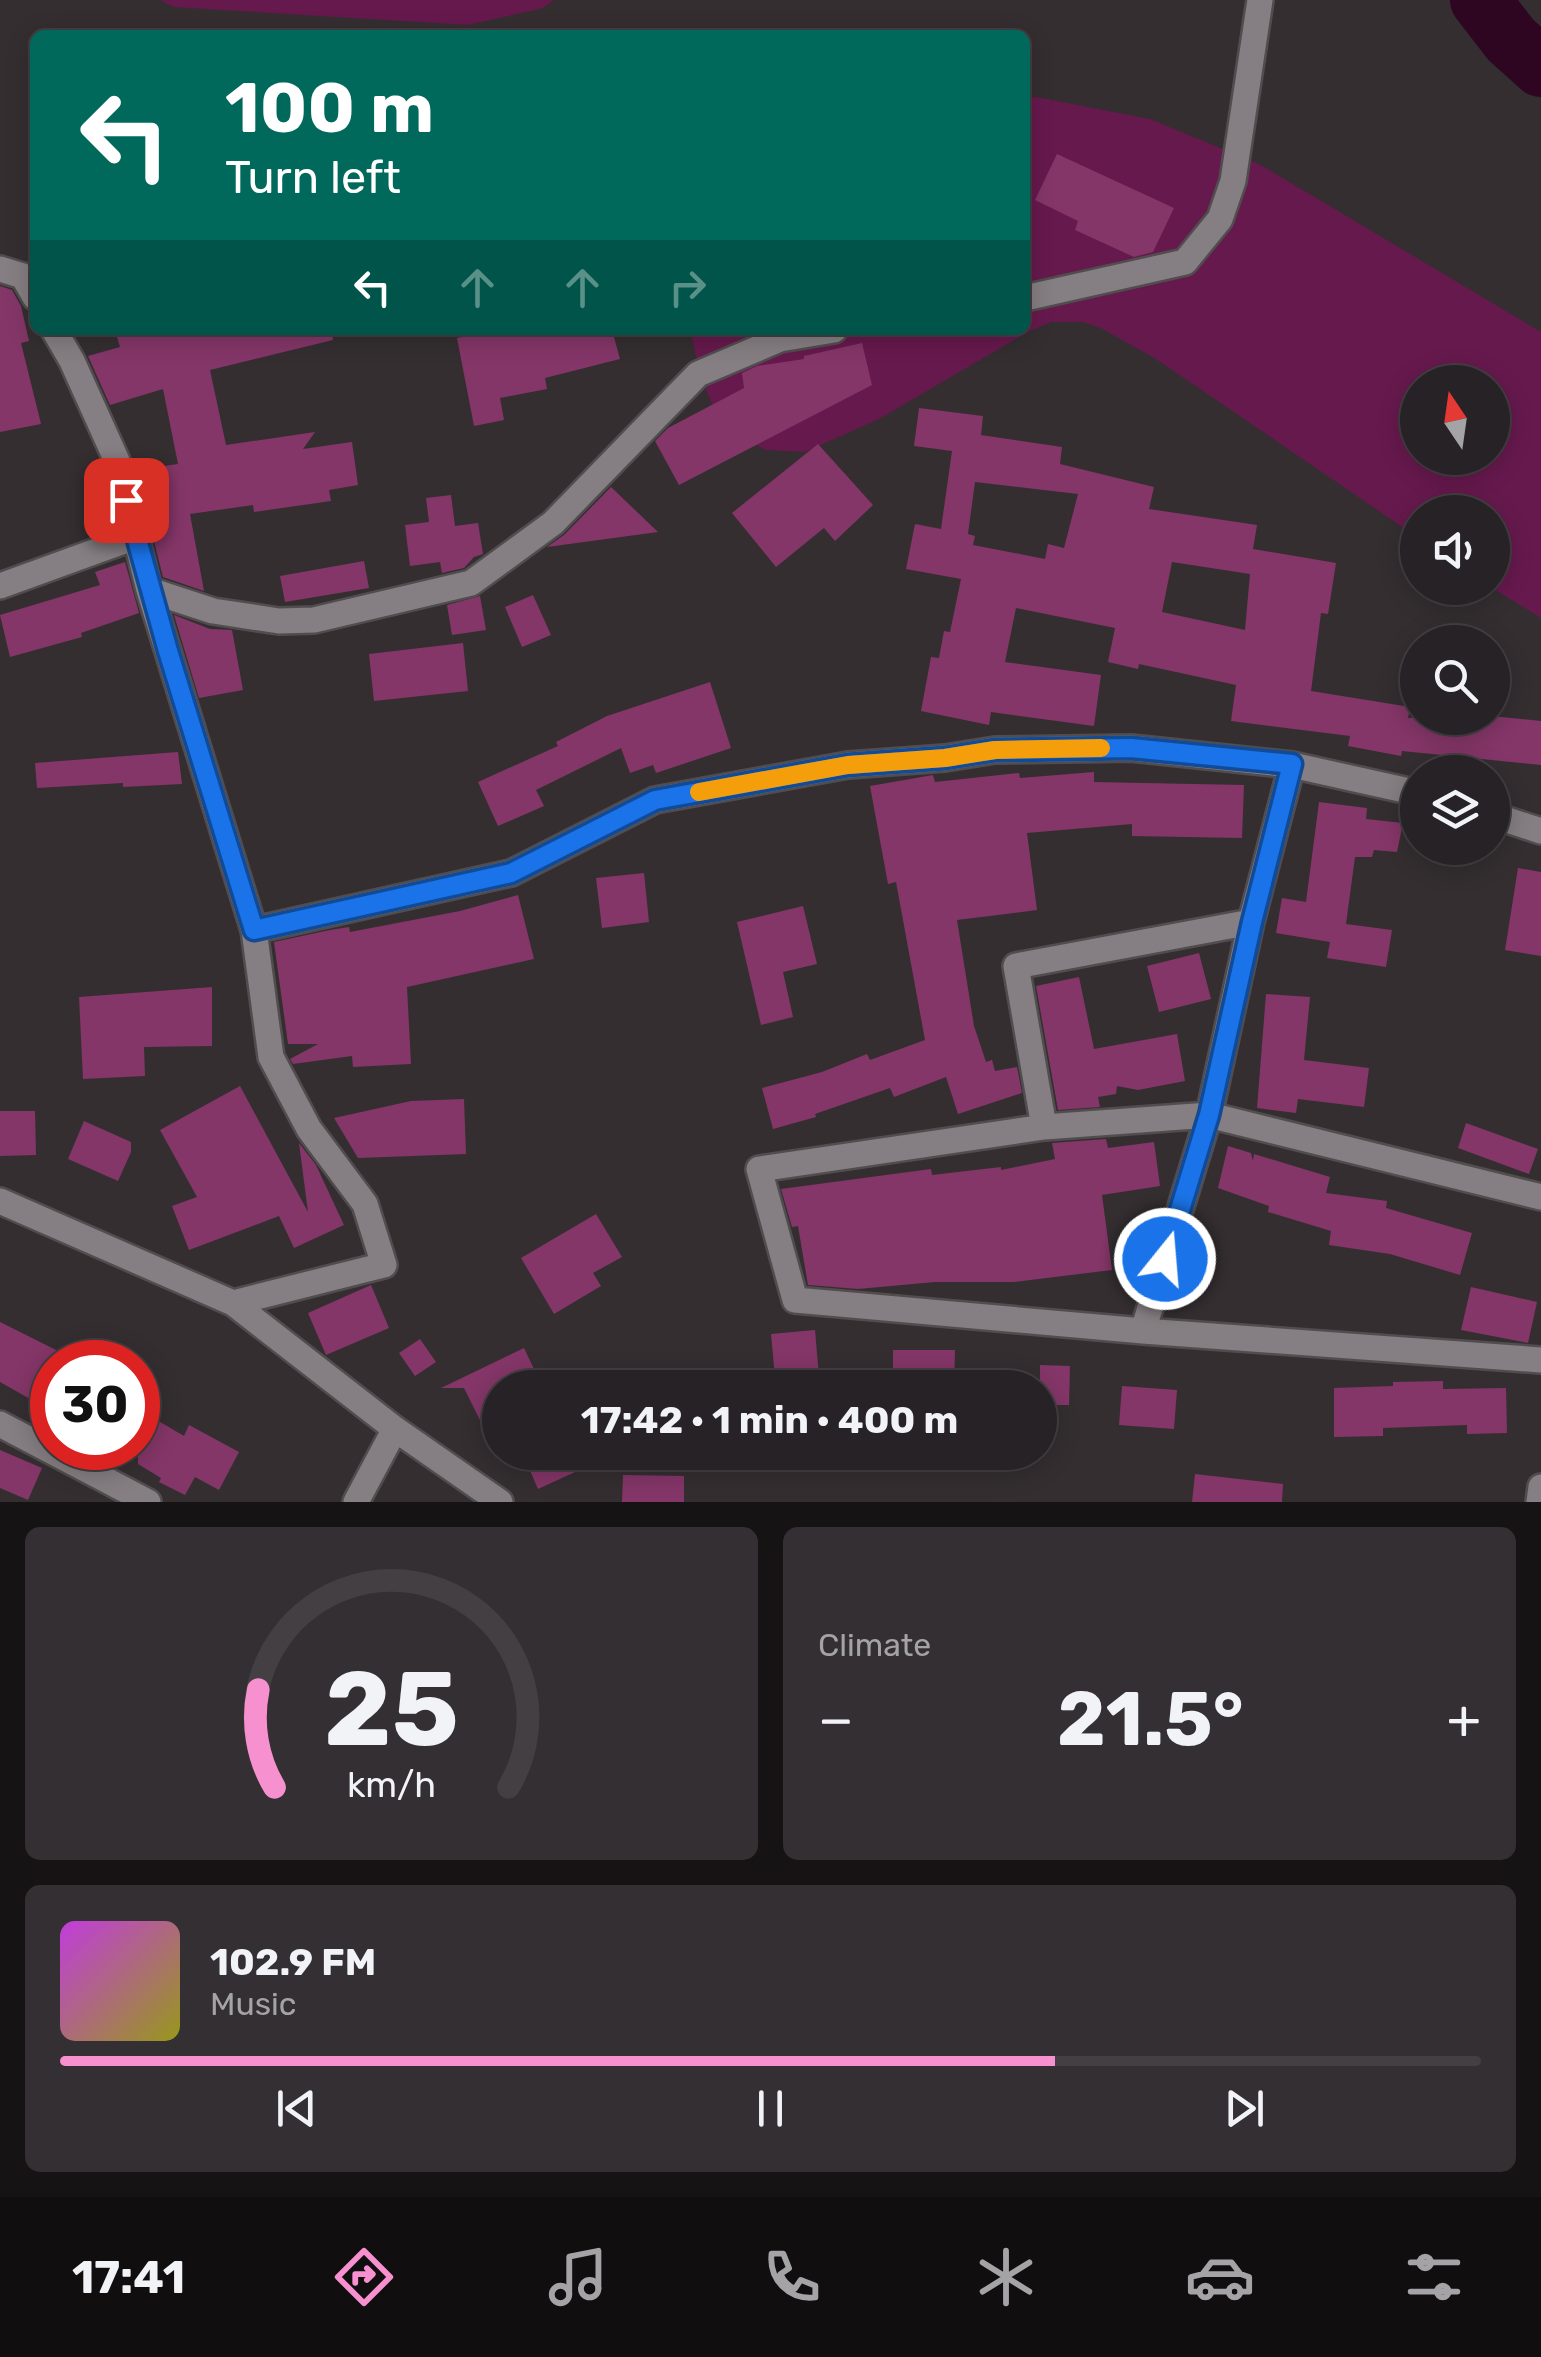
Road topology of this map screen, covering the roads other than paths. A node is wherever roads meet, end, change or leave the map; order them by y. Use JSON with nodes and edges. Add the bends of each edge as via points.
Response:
{"nodes":[{"id":1,"x":1260,"y":0,"type":"edge"},
{"id":2,"x":0,"y":269,"type":"edge"},
{"id":3,"x":30,"y":289,"type":"edge"},
{"id":4,"x":1030,"y":297,"type":"edge"},
{"id":5,"x":57,"y":335,"type":"edge"},
{"id":6,"x":804,"y":335,"type":"edge"},
{"id":7,"x":135,"y":537,"type":"junction"},
{"id":8,"x":0,"y":586,"type":"edge"},
{"id":9,"x":150,"y":590,"type":"junction"},
{"id":10,"x":1292,"y":764,"type":"junction"},
{"id":11,"x":1400,"y":788,"type":"edge"},
{"id":12,"x":1510,"y":821,"type":"edge"},
{"id":13,"x":1541,"y":831,"type":"edge"},
{"id":14,"x":1252,"y":922,"type":"junction"},
{"id":15,"x":254,"y":930,"type":"junction"},
{"id":16,"x":1209,"y":1115,"type":"junction"},
{"id":17,"x":1044,"y":1127,"type":"junction"},
{"id":18,"x":1541,"y":1196,"type":"edge"},
{"id":19,"x":0,"y":1201,"type":"edge"},
{"id":20,"x":232,"y":1303,"type":"junction"},
{"id":21,"x":1143,"y":1330,"type":"junction"},
{"id":22,"x":1541,"y":1360,"type":"edge"},
{"id":23,"x":0,"y":1424,"type":"edge"},
{"id":24,"x":395,"y":1428,"type":"junction"},
{"id":25,"x":1541,"y":1488,"type":"edge"},
{"id":26,"x":148,"y":1502,"type":"edge"},
{"id":27,"x":356,"y":1502,"type":"edge"},
{"id":28,"x":500,"y":1502,"type":"edge"},
{"id":29,"x":1539,"y":1502,"type":"edge"}],
"edges":[{"from":1,"to":4,"type":"street","via":[[1233,180],[1220,219],[1185,262]]},
{"from":2,"to":3,"type":"street","via":[[22,276]]},
{"from":5,"to":7,"type":"street","via":[[117,462]]},
{"from":6,"to":9,"type":"street","via":[[698,374],[553,523],[471,583],[314,620],[279,622],[212,611]]},
{"from":7,"to":8,"type":"street"},
{"from":7,"to":9,"type":"street"},
{"from":9,"to":15,"type":"street"},
{"from":10,"to":11,"type":"street"},
{"from":10,"to":14,"type":"street"},
{"from":10,"to":15,"type":"street","via":[[1131,748],[995,750],[848,765],[655,800],[511,873]]},
{"from":12,"to":13,"type":"street"},
{"from":14,"to":16,"type":"street"},
{"from":14,"to":17,"type":"street","via":[[1016,966]]},
{"from":15,"to":20,"type":"street","via":[[271,1057],[309,1129],[365,1204],[384,1265]]},
{"from":16,"to":17,"type":"street"},
{"from":16,"to":18,"type":"street"},
{"from":16,"to":21,"type":"street"},
{"from":17,"to":21,"type":"street","via":[[759,1169],[796,1300]]},
{"from":19,"to":20,"type":"street"},
{"from":20,"to":24,"type":"street"},
{"from":21,"to":22,"type":"street"},
{"from":23,"to":26,"type":"street"},
{"from":24,"to":27,"type":"street"},
{"from":24,"to":28,"type":"street"},
{"from":25,"to":29,"type":"street"}]}
